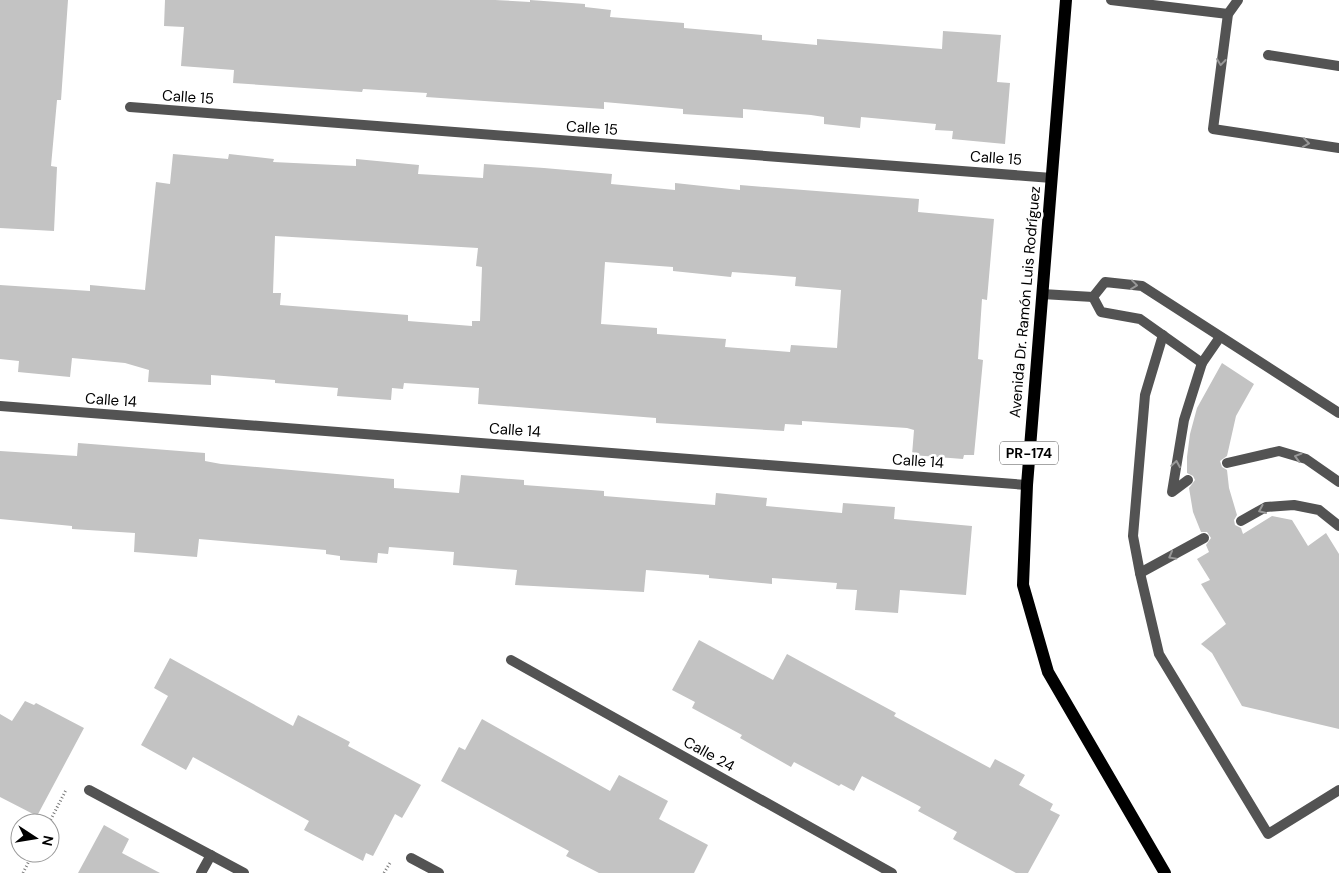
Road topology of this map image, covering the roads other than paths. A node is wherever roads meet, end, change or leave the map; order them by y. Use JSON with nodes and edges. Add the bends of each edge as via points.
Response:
{"nodes":[{"id":1,"x":1066,"y":0,"type":"edge"},
{"id":2,"x":1111,"y":0,"type":"edge"},
{"id":3,"x":1238,"y":0,"type":"edge"},
{"id":4,"x":1228,"y":14,"type":"junction"},
{"id":5,"x":1268,"y":55,"type":"dead end"},
{"id":6,"x":1339,"y":66,"type":"edge"},
{"id":7,"x":130,"y":107,"type":"dead end"},
{"id":8,"x":1339,"y":148,"type":"edge"},
{"id":9,"x":1052,"y":178,"type":"junction"},
{"id":10,"x":1042,"y":294,"type":"junction"},
{"id":11,"x":1093,"y":297,"type":"junction"},
{"id":12,"x":1163,"y":335,"type":"junction"},
{"id":13,"x":1220,"y":337,"type":"junction"},
{"id":14,"x":1202,"y":363,"type":"junction"},
{"id":15,"x":0,"y":406,"type":"edge"},
{"id":16,"x":1339,"y":413,"type":"edge"},
{"id":17,"x":1227,"y":463,"type":"dead end"},
{"id":18,"x":1188,"y":480,"type":"dead end"},
{"id":19,"x":1339,"y":482,"type":"edge"},
{"id":20,"x":1027,"y":485,"type":"junction"},
{"id":21,"x":1241,"y":521,"type":"dead end"},
{"id":22,"x":1339,"y":526,"type":"edge"},
{"id":23,"x":1204,"y":538,"type":"dead end"},
{"id":24,"x":1140,"y":574,"type":"junction"},
{"id":25,"x":510,"y":660,"type":"dead end"},
{"id":26,"x":89,"y":790,"type":"road end"},
{"id":27,"x":1339,"y":790,"type":"edge"},
{"id":28,"x":211,"y":855,"type":"junction"},
{"id":29,"x":411,"y":858,"type":"dead end"},
{"id":30,"x":201,"y":873,"type":"edge"},
{"id":31,"x":244,"y":873,"type":"edge"},
{"id":32,"x":439,"y":873,"type":"edge"},
{"id":33,"x":892,"y":873,"type":"edge"},
{"id":34,"x":1165,"y":873,"type":"edge"}],
"edges":[{"from":1,"to":9,"type":"main road","name":"Avenida Dr. Ramón Luis Rodríguez","number":"PR-174"},
{"from":2,"to":4,"type":"street"},
{"from":3,"to":4,"type":"street"},
{"from":4,"to":8,"type":"street","one_way":true,"via":[[1212,130]]},
{"from":5,"to":6,"type":"street"},
{"from":7,"to":9,"type":"street","name":"Calle 15"},
{"from":9,"to":10,"type":"main road","name":"Avenida Dr. Ramón Luis Rodríguez","number":"PR-174"},
{"from":10,"to":11,"type":"street"},
{"from":10,"to":20,"type":"main road","name":"Avenida Dr. Ramón Luis Rodríguez","number":"PR-174"},
{"from":11,"to":12,"type":"street","via":[[1101,312],[1140,319]]},
{"from":11,"to":13,"type":"street","one_way":true,"via":[[1105,282],[1142,286]]},
{"from":12,"to":14,"type":"street"},
{"from":12,"to":24,"type":"street","via":[[1145,395],[1133,536]]},
{"from":13,"to":14,"type":"street"},
{"from":13,"to":16,"type":"street"},
{"from":18,"to":14,"type":"street","one_way":true,"via":[[1172,492],[1184,420]]},
{"from":15,"to":20,"type":"street","name":"Calle 14"},
{"from":19,"to":17,"type":"street","one_way":true,"via":[[1306,459],[1279,451]]},
{"from":20,"to":34,"type":"main road","name":"Avenida Dr. Ramón Luis Rodríguez","number":"PR-174","via":[[1023,585],[1048,672]]},
{"from":22,"to":21,"type":"street","one_way":true,"via":[[1319,510],[1294,505],[1266,507]]},
{"from":23,"to":24,"type":"street","one_way":true},
{"from":24,"to":27,"type":"street","via":[[1159,654],[1268,834]]},
{"from":25,"to":33,"type":"street","name":"Calle 24"},
{"from":26,"to":28,"type":"street"},
{"from":28,"to":30,"type":"street"},
{"from":28,"to":31,"type":"street"},
{"from":29,"to":32,"type":"street"}]}
